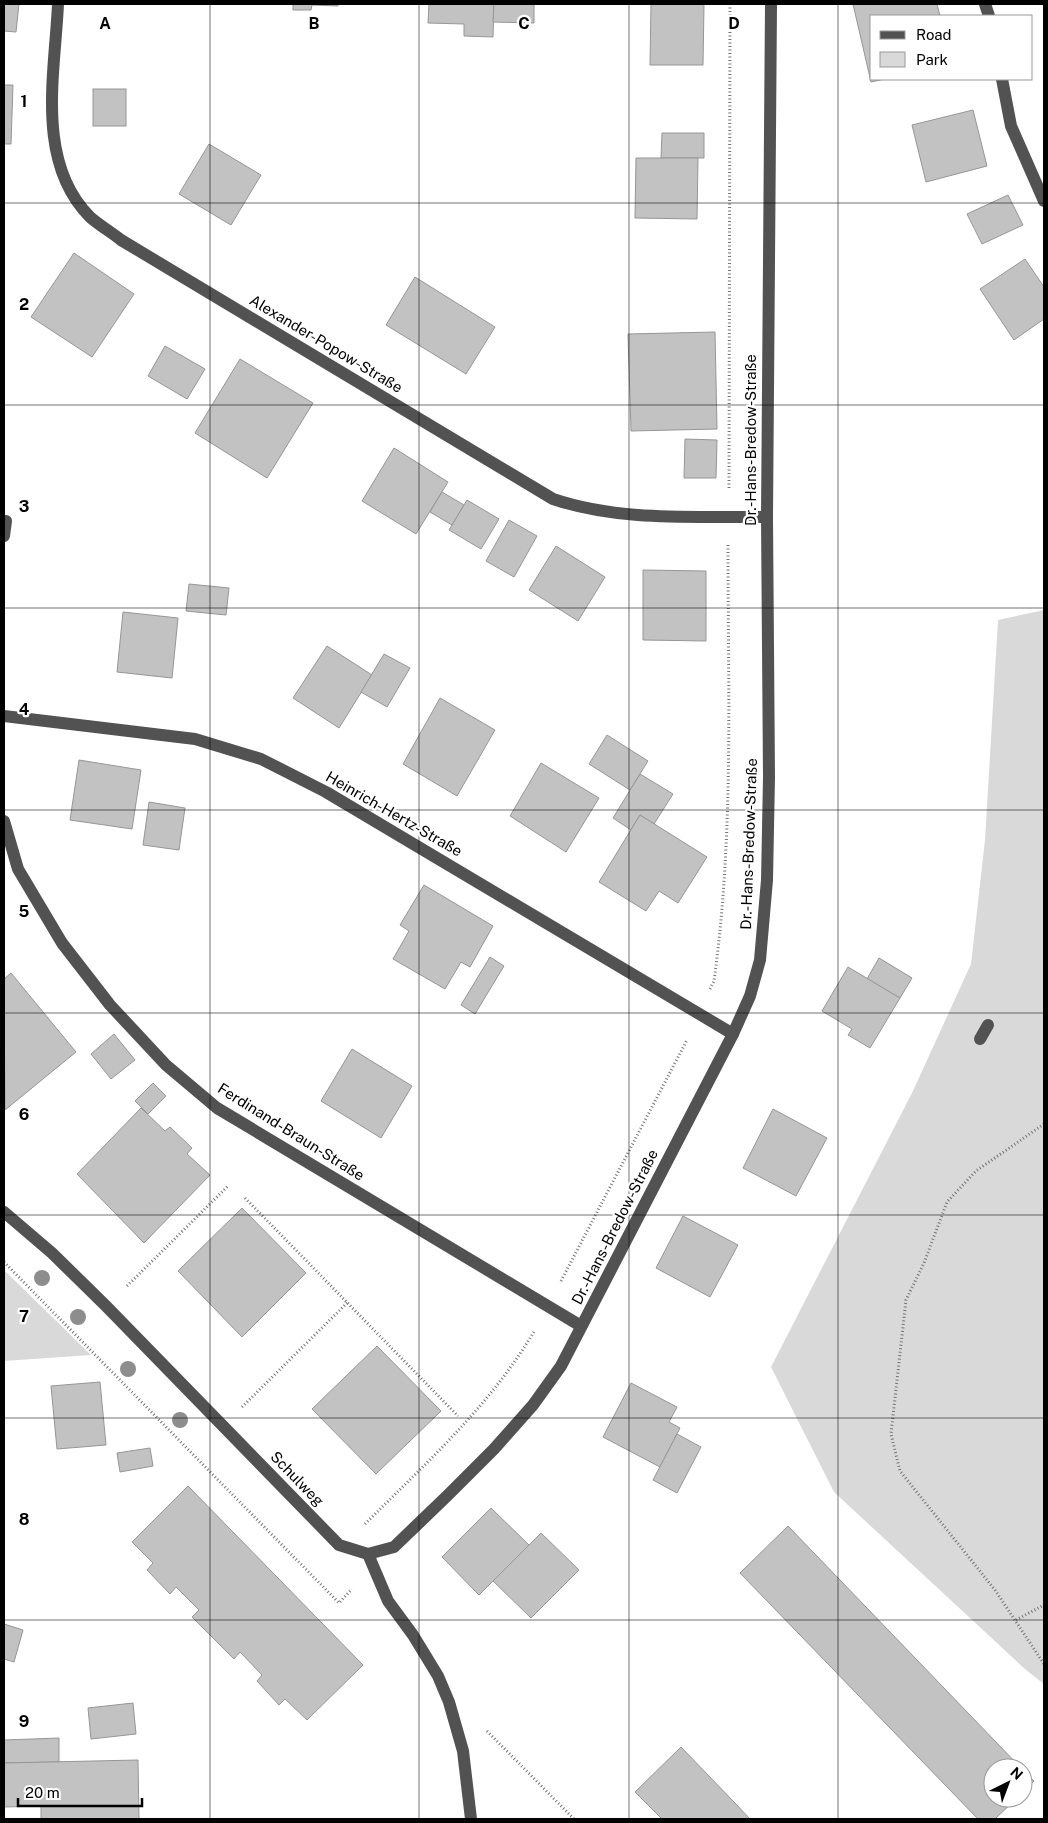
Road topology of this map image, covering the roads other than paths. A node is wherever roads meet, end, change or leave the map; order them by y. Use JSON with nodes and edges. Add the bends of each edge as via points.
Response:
{"nodes":[{"id":1,"x":58,"y":4,"type":"edge"},
{"id":2,"x":771,"y":4,"type":"edge"},
{"id":3,"x":1002,"y":80,"type":"edge"},
{"id":4,"x":1044,"y":201,"type":"edge"},
{"id":5,"x":767,"y":517,"type":"junction"},
{"id":6,"x":6,"y":521,"type":"dead end"},
{"id":7,"x":4,"y":536,"type":"edge"},
{"id":8,"x":4,"y":716,"type":"edge"},
{"id":9,"x":4,"y":821,"type":"edge"},
{"id":10,"x":988,"y":1025,"type":"dead end"},
{"id":11,"x":733,"y":1034,"type":"junction"},
{"id":12,"x":980,"y":1039,"type":"dead end"},
{"id":13,"x":4,"y":1212,"type":"edge"},
{"id":14,"x":582,"y":1326,"type":"junction"},
{"id":15,"x":368,"y":1554,"type":"junction"},
{"id":16,"x":471,"y":1819,"type":"edge"}],
"edges":[{"from":1,"to":5,"type":"street","name":"Alexander-Popow-Straße","via":[[52,113],[56,159],[69,187],[90,216],[121,240],[553,498],[612,514]]},
{"from":2,"to":5,"type":"street","name":"Dr.-Hans-Bredow-Straße"},
{"from":3,"to":4,"type":"street","via":[[1011,126]]},
{"from":5,"to":11,"type":"street","name":"Dr.-Hans-Bredow-Straße","via":[[767,880],[760,960],[750,996]]},
{"from":6,"to":7,"type":"street"},
{"from":8,"to":11,"type":"street","name":"Heinrich-Hertz-Straße","via":[[195,739],[261,759],[326,792]]},
{"from":9,"to":14,"type":"street","name":"Ferdinand-Braun-Straße","via":[[18,869],[62,943],[110,1004],[166,1065],[217,1108]]},
{"from":10,"to":12,"type":"street"},
{"from":11,"to":14,"type":"street","name":"Dr.-Hans-Bredow-Straße"},
{"from":13,"to":15,"type":"street","name":"Schulweg","via":[[52,1253],[339,1545]]},
{"from":14,"to":15,"type":"street","name":"Dr.-Hans-Bredow-Straße","via":[[561,1366],[533,1405],[494,1449],[394,1547]]},
{"from":15,"to":16,"type":"street","via":[[388,1601],[438,1676],[449,1702],[464,1751]]}]}
